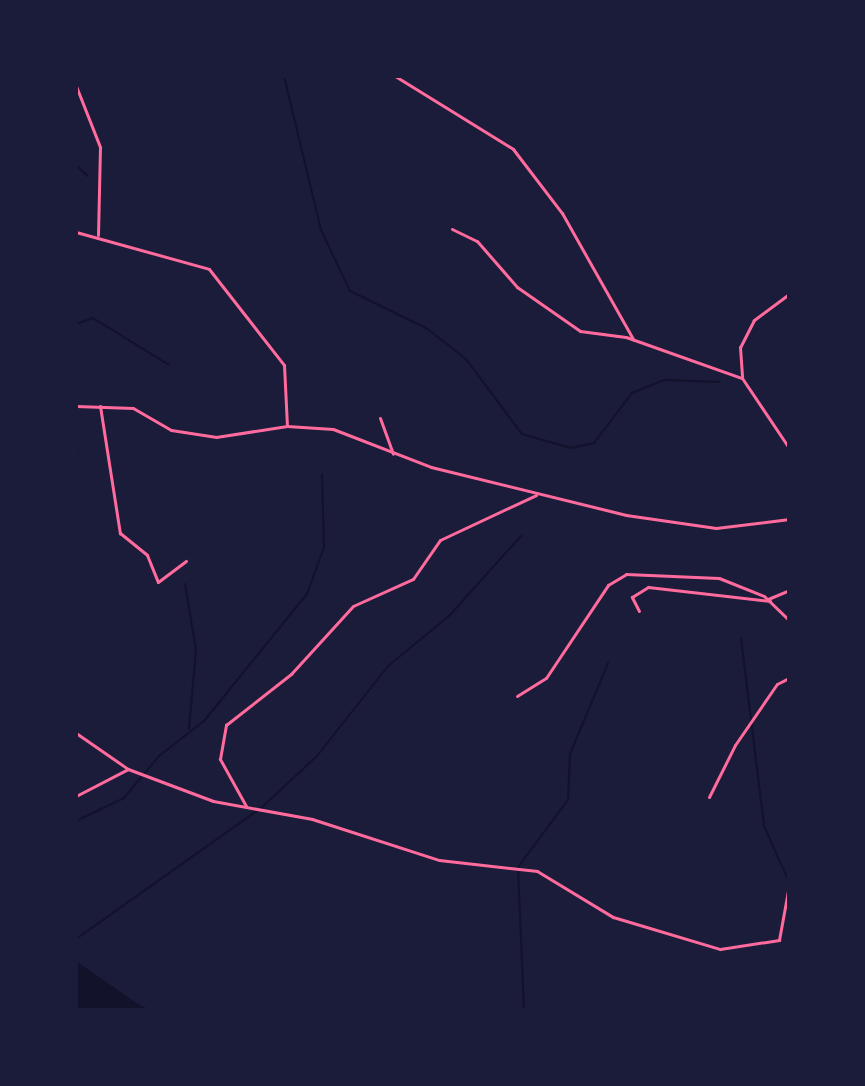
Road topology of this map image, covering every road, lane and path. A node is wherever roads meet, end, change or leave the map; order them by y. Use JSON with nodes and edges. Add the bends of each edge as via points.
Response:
{"nodes":[{"id":1,"x":395,"y":76,"type":"edge"},
{"id":2,"x":76,"y":86,"type":"edge"},
{"id":3,"x":452,"y":229,"type":"dead end"},
{"id":4,"x":76,"y":232,"type":"edge"},
{"id":5,"x":98,"y":235,"type":"junction"},
{"id":6,"x":789,"y":294,"type":"edge"},
{"id":7,"x":633,"y":339,"type":"junction"},
{"id":8,"x":742,"y":378,"type":"junction"},
{"id":9,"x":76,"y":406,"type":"edge"},
{"id":10,"x":100,"y":406,"type":"junction"},
{"id":11,"x":380,"y":418,"type":"dead end"},
{"id":12,"x":287,"y":426,"type":"junction"},
{"id":13,"x":789,"y":448,"type":"edge"},
{"id":14,"x":393,"y":454,"type":"junction"},
{"id":15,"x":536,"y":495,"type":"junction"},
{"id":16,"x":789,"y":519,"type":"edge"},
{"id":17,"x":186,"y":561,"type":"dead end"},
{"id":18,"x":789,"y":590,"type":"edge"},
{"id":19,"x":769,"y":600,"type":"junction"},
{"id":20,"x":639,"y":611,"type":"dead end"},
{"id":21,"x":789,"y":620,"type":"edge"},
{"id":22,"x":789,"y":678,"type":"edge"},
{"id":23,"x":517,"y":696,"type":"dead end"},
{"id":24,"x":76,"y":733,"type":"edge"},
{"id":25,"x":128,"y":769,"type":"junction"},
{"id":26,"x":76,"y":796,"type":"edge"},
{"id":27,"x":709,"y":797,"type":"dead end"},
{"id":28,"x":246,"y":806,"type":"junction"},
{"id":29,"x":789,"y":885,"type":"edge"}],
"edges":[{"from":1,"to":7,"type":"street","via":[[473,118],[519,156],[562,213]]},
{"from":2,"to":5,"type":"street","via":[[100,147]]},
{"from":3,"to":7,"type":"street","via":[[477,241],[517,287],[571,326]]},
{"from":4,"to":5,"type":"street"},
{"from":5,"to":12,"type":"street","via":[[218,278],[284,365]]},
{"from":6,"to":8,"type":"street","via":[[744,333]]},
{"from":7,"to":8,"type":"street"},
{"from":8,"to":13,"type":"street"},
{"from":9,"to":10,"type":"street"},
{"from":10,"to":12,"type":"street","via":[[133,408],[171,430],[216,437]]},
{"from":10,"to":17,"type":"street","via":[[120,533],[147,555],[158,582]]},
{"from":11,"to":14,"type":"street"},
{"from":12,"to":14,"type":"street","via":[[349,433]]},
{"from":14,"to":15,"type":"street"},
{"from":15,"to":16,"type":"street","via":[[710,527]]},
{"from":15,"to":28,"type":"street","via":[[440,540],[413,579],[353,606],[291,674],[226,725],[220,759]]},
{"from":18,"to":19,"type":"street"},
{"from":19,"to":20,"type":"street","via":[[648,587],[632,597]]},
{"from":19,"to":21,"type":"street"},
{"from":19,"to":23,"type":"street","via":[[726,580],[681,572],[619,577],[546,678]]},
{"from":22,"to":27,"type":"street","via":[[777,684],[735,745]]},
{"from":24,"to":25,"type":"street"},
{"from":25,"to":26,"type":"street"},
{"from":25,"to":28,"type":"street"},
{"from":28,"to":29,"type":"street","via":[[368,834],[439,860],[537,871],[613,917],[720,949],[779,940]]}]}
